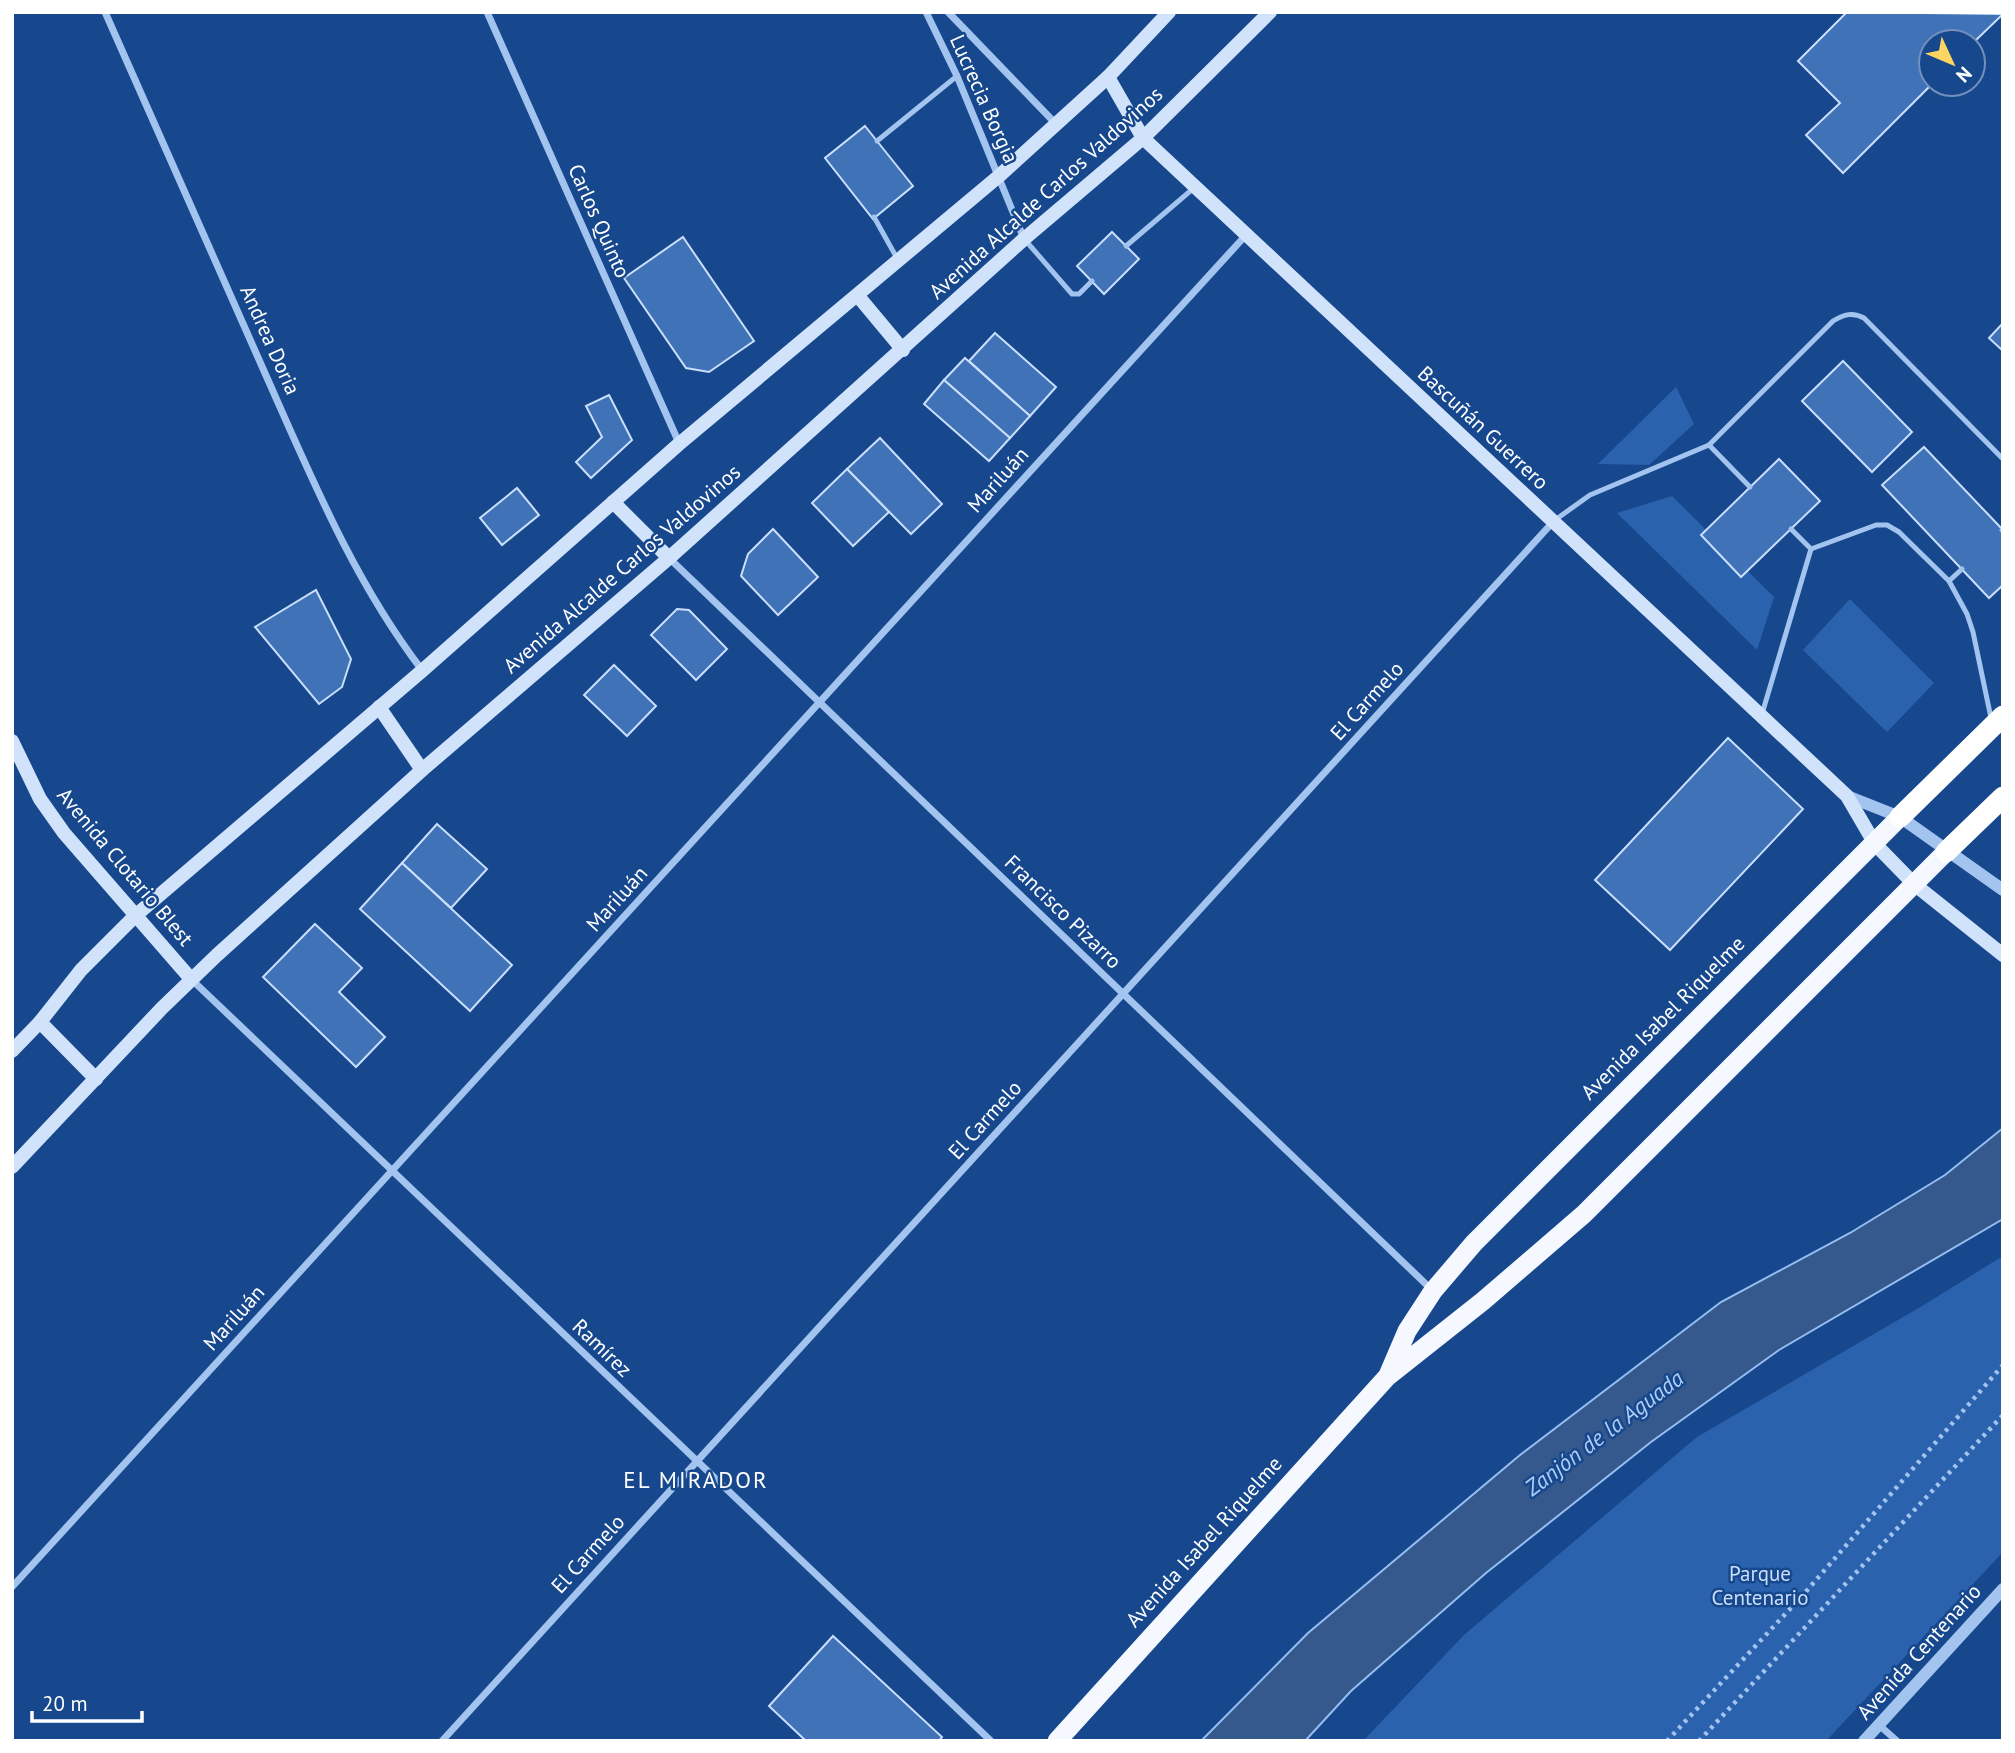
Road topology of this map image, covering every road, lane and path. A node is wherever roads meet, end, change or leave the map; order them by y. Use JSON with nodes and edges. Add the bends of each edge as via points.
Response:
{"nodes":[{"id":1,"x":105,"y":12,"type":"edge"},
{"id":2,"x":487,"y":12,"type":"edge"},
{"id":3,"x":926,"y":12,"type":"edge"},
{"id":4,"x":948,"y":12,"type":"edge"},
{"id":5,"x":1169,"y":12,"type":"edge"},
{"id":6,"x":1270,"y":12,"type":"edge"},
{"id":7,"x":957,"y":76,"type":"junction"},
{"id":8,"x":1108,"y":77,"type":"junction"},
{"id":9,"x":1057,"y":125,"type":"junction"},
{"id":10,"x":1143,"y":138,"type":"junction"},
{"id":11,"x":877,"y":141,"type":"dead end"},
{"id":12,"x":999,"y":176,"type":"junction"},
{"id":13,"x":1195,"y":187,"type":"junction"},
{"id":14,"x":874,"y":217,"type":"dead end"},
{"id":15,"x":1246,"y":235,"type":"junction"},
{"id":16,"x":1024,"y":239,"type":"junction"},
{"id":17,"x":1126,"y":246,"type":"dead end"},
{"id":18,"x":898,"y":262,"type":"junction"},
{"id":19,"x":1092,"y":281,"type":"dead end"},
{"id":20,"x":858,"y":296,"type":"junction"},
{"id":21,"x":903,"y":350,"type":"junction"},
{"id":22,"x":679,"y":444,"type":"junction"},
{"id":23,"x":1709,"y":445,"type":"junction"},
{"id":24,"x":2003,"y":459,"type":"edge"},
{"id":25,"x":1750,"y":487,"type":"dead end"},
{"id":26,"x":613,"y":502,"type":"junction"},
{"id":27,"x":1553,"y":522,"type":"junction"},
{"id":28,"x":1791,"y":529,"type":"dead end"},
{"id":29,"x":1811,"y":549,"type":"junction"},
{"id":30,"x":669,"y":558,"type":"junction"},
{"id":31,"x":1962,"y":569,"type":"dead end"},
{"id":32,"x":1949,"y":581,"type":"junction"},
{"id":33,"x":423,"y":670,"type":"junction"},
{"id":34,"x":820,"y":703,"type":"junction"},
{"id":35,"x":379,"y":707,"type":"junction"},
{"id":36,"x":1761,"y":716,"type":"junction"},
{"id":37,"x":1998,"y":721,"type":"edge"},
{"id":38,"x":12,"y":741,"type":"edge"},
{"id":39,"x":422,"y":770,"type":"junction"},
{"id":40,"x":1847,"y":796,"type":"junction"},
{"id":41,"x":2003,"y":797,"type":"edge"},
{"id":42,"x":1900,"y":817,"type":"junction"},
{"id":43,"x":1875,"y":844,"type":"junction"},
{"id":44,"x":1946,"y":852,"type":"junction"},
{"id":45,"x":1913,"y":884,"type":"junction"},
{"id":46,"x":2003,"y":890,"type":"edge"},
{"id":47,"x":135,"y":916,"type":"junction"},
{"id":48,"x":2003,"y":955,"type":"edge"},
{"id":49,"x":191,"y":979,"type":"junction"},
{"id":50,"x":1123,"y":993,"type":"junction"},
{"id":51,"x":40,"y":1022,"type":"junction"},
{"id":52,"x":12,"y":1051,"type":"edge"},
{"id":53,"x":96,"y":1079,"type":"junction"},
{"id":54,"x":12,"y":1167,"type":"edge"},
{"id":55,"x":392,"y":1171,"type":"junction"},
{"id":56,"x":1433,"y":1291,"type":"junction"},
{"id":57,"x":2003,"y":1365,"type":"edge"},
{"id":58,"x":1387,"y":1377,"type":"junction"},
{"id":59,"x":2003,"y":1415,"type":"edge"},
{"id":60,"x":697,"y":1461,"type":"junction"},
{"id":61,"x":12,"y":1587,"type":"edge"},
{"id":62,"x":2003,"y":1589,"type":"edge"},
{"id":63,"x":1879,"y":1725,"type":"junction"},
{"id":64,"x":442,"y":1741,"type":"edge"},
{"id":65,"x":990,"y":1741,"type":"edge"},
{"id":66,"x":1057,"y":1741,"type":"edge"},
{"id":67,"x":1667,"y":1741,"type":"edge"},
{"id":68,"x":1699,"y":1741,"type":"edge"},
{"id":69,"x":1864,"y":1741,"type":"edge"},
{"id":70,"x":1897,"y":1741,"type":"edge"}],
"edges":[{"from":1,"to":33,"type":"street","name":"Andrea Doria","via":[[358,572],[378,609]]},
{"from":2,"to":22,"type":"street","name":"Carlos Quinto"},
{"from":3,"to":7,"type":"street","name":"Lucrecia Borgia"},
{"from":4,"to":9,"type":"street","name":"Lucrecia Borgia"},
{"from":5,"to":8,"type":"main road","name":"Avenida Alcalde Carlos Valdovinos"},
{"from":6,"to":10,"type":"main road","name":"Avenida Alcalde Carlos Valdovinos"},
{"from":7,"to":11,"type":"lane"},
{"from":7,"to":12,"type":"street","name":"Lucrecia Borgia"},
{"from":8,"to":9,"type":"main road","name":"Avenida Alcalde Carlos Valdovinos"},
{"from":8,"to":10,"type":"main road","name":"Bascuñán Guerrero"},
{"from":9,"to":12,"type":"main road","name":"Avenida Alcalde Carlos Valdovinos"},
{"from":10,"to":13,"type":"main road","name":"Bascuñán Guerrero"},
{"from":10,"to":16,"type":"main road","name":"Avenida Alcalde Carlos Valdovinos"},
{"from":12,"to":16,"type":"street","name":"Lucrecia Borgia"},
{"from":12,"to":18,"type":"main road","name":"Avenida Alcalde Carlos Valdovinos"},
{"from":13,"to":15,"type":"main road","name":"Bascuñán Guerrero"},
{"from":13,"to":17,"type":"lane"},
{"from":14,"to":18,"type":"lane"},
{"from":15,"to":27,"type":"main road","name":"Bascuñán Guerrero"},
{"from":15,"to":34,"type":"street","name":"Mariluán"},
{"from":16,"to":19,"type":"lane","via":[[1072,294],[1079,294]]},
{"from":16,"to":21,"type":"main road","name":"Avenida Alcalde Carlos Valdovinos"},
{"from":18,"to":20,"type":"main road","name":"Avenida Alcalde Carlos Valdovinos"},
{"from":20,"to":21,"type":"main road"},
{"from":20,"to":22,"type":"main road","name":"Avenida Alcalde Carlos Valdovinos"},
{"from":21,"to":30,"type":"main road","name":"Avenida Alcalde Carlos Valdovinos"},
{"from":22,"to":26,"type":"main road","name":"Avenida Alcalde Carlos Valdovinos"},
{"from":23,"to":24,"type":"lane","via":[[1833,321],[1853,314],[1864,318]]},
{"from":23,"to":25,"type":"lane"},
{"from":23,"to":27,"type":"lane","via":[[1590,495]]},
{"from":26,"to":30,"type":"main road"},
{"from":26,"to":33,"type":"main road","name":"Avenida Alcalde Carlos Valdovinos"},
{"from":27,"to":36,"type":"main road","name":"Bascuñán Guerrero"},
{"from":27,"to":50,"type":"street","name":"El Carmelo"},
{"from":28,"to":29,"type":"lane"},
{"from":29,"to":32,"type":"lane","via":[[1887,525]]},
{"from":29,"to":36,"type":"lane"},
{"from":30,"to":34,"type":"street","name":"Francisco Pizarro"},
{"from":30,"to":39,"type":"main road","name":"Avenida Alcalde Carlos Valdovinos"},
{"from":31,"to":32,"type":"lane"},
{"from":32,"to":37,"type":"lane","via":[[1968,614]]},
{"from":33,"to":35,"type":"main road","name":"Avenida Alcalde Carlos Valdovinos"},
{"from":34,"to":50,"type":"street","name":"Francisco Pizarro"},
{"from":34,"to":55,"type":"street","name":"Mariluán"},
{"from":35,"to":39,"type":"main road"},
{"from":35,"to":47,"type":"main road","name":"Avenida Alcalde Carlos Valdovinos"},
{"from":36,"to":40,"type":"main road","name":"Bascuñán Guerrero"},
{"from":37,"to":42,"type":"highway","name":"Avenida Isabel Riquelme"},
{"from":38,"to":47,"type":"main road","name":"Avenida Clotario Blest","via":[[40,799]]},
{"from":39,"to":49,"type":"main road","name":"Avenida Alcalde Carlos Valdovinos"},
{"from":40,"to":42,"type":"street","name":"Bascuñán Guerrero"},
{"from":40,"to":43,"type":"main road","name":"Bascuñán Guerrero"},
{"from":41,"to":44,"type":"highway","name":"Avenida Isabel Riquelme"},
{"from":42,"to":43,"type":"highway","name":"Avenida Isabel Riquelme"},
{"from":42,"to":44,"type":"street","name":"Bascuñán Guerrero"},
{"from":43,"to":45,"type":"main road","name":"Bascuñán Guerrero"},
{"from":43,"to":56,"type":"highway","name":"Avenida Isabel Riquelme","via":[[1533,1182]]},
{"from":44,"to":45,"type":"highway","name":"Avenida Isabel Riquelme"},
{"from":44,"to":46,"type":"street","name":"Bascuñán Guerrero"},
{"from":45,"to":48,"type":"main road","name":"Bascuñán Guerrero"},
{"from":45,"to":58,"type":"highway","name":"Avenida Isabel Riquelme","via":[[1584,1214]]},
{"from":47,"to":49,"type":"main road","name":"Avenida Clotario Blest"},
{"from":47,"to":51,"type":"main road","name":"Avenida Alcalde Carlos Valdovinos","via":[[81,970]]},
{"from":49,"to":53,"type":"main road","name":"Avenida Alcalde Carlos Valdovinos"},
{"from":49,"to":55,"type":"street","name":"Ramírez"},
{"from":50,"to":56,"type":"street","name":"Francisco Pizarro"},
{"from":50,"to":60,"type":"street","name":"El Carmelo"},
{"from":51,"to":52,"type":"main road","name":"Avenida Alcalde Carlos Valdovinos"},
{"from":51,"to":53,"type":"main road"},
{"from":53,"to":54,"type":"main road","name":"Avenida Alcalde Carlos Valdovinos"},
{"from":55,"to":60,"type":"street","name":"Ramírez"},
{"from":55,"to":61,"type":"street","name":"Mariluán"},
{"from":56,"to":58,"type":"highway","name":"Avenida Isabel Riquelme","via":[[1407,1331]]},
{"from":57,"to":67,"type":"path","via":[[1803,1595]]},
{"from":58,"to":66,"type":"highway","name":"Avenida Isabel Riquelme"},
{"from":59,"to":68,"type":"path"},
{"from":60,"to":64,"type":"street","name":"El Carmelo"},
{"from":60,"to":65,"type":"street","name":"Ramírez"},
{"from":62,"to":63,"type":"street","name":"Avenida Centenario"},
{"from":63,"to":69,"type":"street","name":"Avenida Centenario"},
{"from":63,"to":70,"type":"street"}]}
